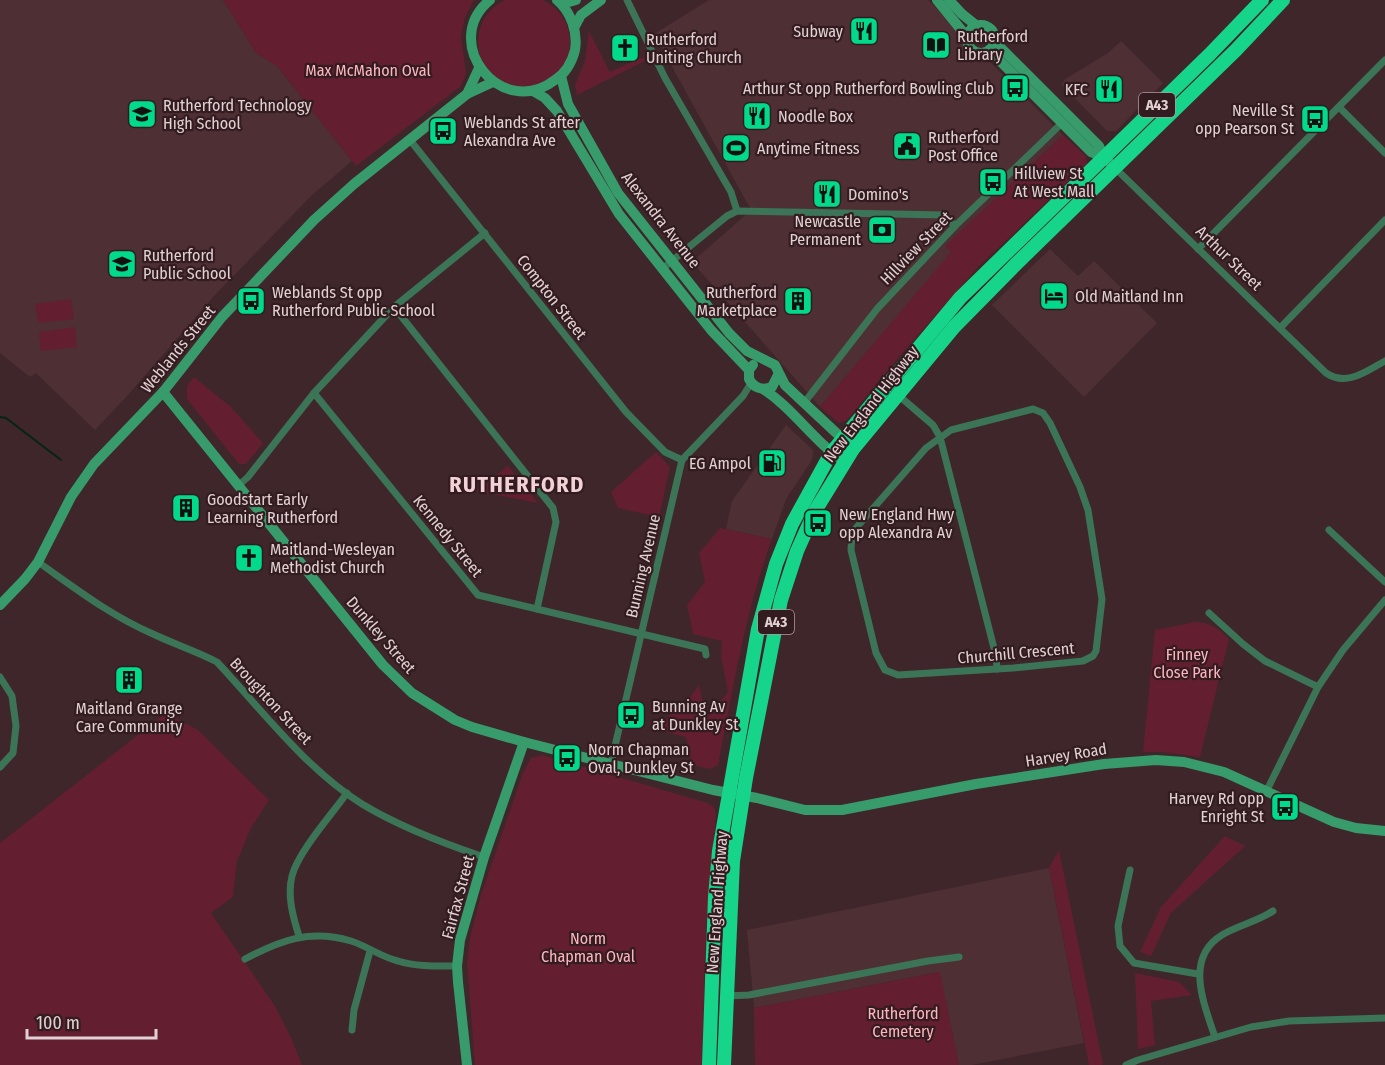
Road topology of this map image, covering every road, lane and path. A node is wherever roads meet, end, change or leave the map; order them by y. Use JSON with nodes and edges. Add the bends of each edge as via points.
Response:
{"nodes":[{"id":1,"x":489,"y":0,"type":"edge"},
{"id":2,"x":576,"y":0,"type":"edge"},
{"id":3,"x":601,"y":0,"type":"edge"},
{"id":4,"x":627,"y":0,"type":"edge"},
{"id":5,"x":937,"y":0,"type":"edge"},
{"id":6,"x":949,"y":0,"type":"edge"},
{"id":7,"x":1262,"y":0,"type":"edge"},
{"id":8,"x":1283,"y":0,"type":"edge"},
{"id":9,"x":559,"y":2,"type":"edge"},
{"id":10,"x":977,"y":26,"type":"junction"},
{"id":11,"x":574,"y":28,"type":"junction"},
{"id":12,"x":967,"y":37,"type":"junction"},
{"id":13,"x":992,"y":45,"type":"junction"},
{"id":14,"x":1385,"y":60,"type":"edge"},
{"id":15,"x":479,"y":68,"type":"junction"},
{"id":16,"x":561,"y":76,"type":"junction"},
{"id":17,"x":493,"y":82,"type":"junction"},
{"id":18,"x":533,"y":91,"type":"junction"},
{"id":19,"x":467,"y":94,"type":"junction"},
{"id":20,"x":1339,"y":107,"type":"junction"},
{"id":21,"x":1062,"y":123,"type":"junction"},
{"id":22,"x":410,"y":140,"type":"junction"},
{"id":23,"x":1385,"y":153,"type":"edge"},
{"id":24,"x":1104,"y":157,"type":"junction"},
{"id":25,"x":1115,"y":168,"type":"junction"},
{"id":26,"x":737,"y":211,"type":"junction"},
{"id":27,"x":1385,"y":220,"type":"edge"},
{"id":28,"x":955,"y":226,"type":"junction"},
{"id":29,"x":485,"y":233,"type":"junction"},
{"id":30,"x":1198,"y":249,"type":"junction"},
{"id":31,"x":672,"y":260,"type":"junction"},
{"id":32,"x":662,"y":269,"type":"junction"},
{"id":33,"x":394,"y":307,"type":"junction"},
{"id":34,"x":1280,"y":328,"type":"junction"},
{"id":35,"x":766,"y":360,"type":"junction"},
{"id":36,"x":1385,"y":361,"type":"edge"},
{"id":37,"x":749,"y":370,"type":"junction"},
{"id":38,"x":778,"y":375,"type":"junction"},
{"id":39,"x":757,"y":387,"type":"junction"},
{"id":40,"x":163,"y":392,"type":"junction"},
{"id":41,"x":314,"y":393,"type":"junction"},
{"id":42,"x":898,"y":395,"type":"junction"},
{"id":43,"x":804,"y":403,"type":"junction"},
{"id":44,"x":940,"y":437,"type":"junction"},
{"id":45,"x":842,"y":439,"type":"junction"},
{"id":46,"x":854,"y":449,"type":"junction"},
{"id":47,"x":831,"y":453,"type":"junction"},
{"id":48,"x":682,"y":460,"type":"junction"},
{"id":49,"x":845,"y":462,"type":"junction"},
{"id":50,"x":239,"y":485,"type":"junction"},
{"id":51,"x":1329,"y":530,"type":"dead end"},
{"id":52,"x":38,"y":562,"type":"junction"},
{"id":53,"x":1385,"y":582,"type":"edge"},
{"id":54,"x":1385,"y":600,"type":"edge"},
{"id":55,"x":0,"y":604,"type":"edge"},
{"id":56,"x":537,"y":609,"type":"junction"},
{"id":57,"x":1209,"y":613,"type":"dead end"},
{"id":58,"x":642,"y":633,"type":"junction"},
{"id":59,"x":706,"y":655,"type":"dead end"},
{"id":60,"x":997,"y":669,"type":"junction"},
{"id":61,"x":0,"y":677,"type":"edge"},
{"id":62,"x":1318,"y":687,"type":"junction"},
{"id":63,"x":524,"y":742,"type":"junction"},
{"id":64,"x":611,"y":763,"type":"junction"},
{"id":65,"x":0,"y":767,"type":"edge"},
{"id":66,"x":1266,"y":792,"type":"junction"},
{"id":67,"x":347,"y":793,"type":"junction"},
{"id":68,"x":728,"y":793,"type":"junction"},
{"id":69,"x":744,"y":795,"type":"junction"},
{"id":70,"x":1385,"y":831,"type":"edge"},
{"id":71,"x":484,"y":857,"type":"junction"},
{"id":72,"x":1130,"y":870,"type":"dead end"},
{"id":73,"x":1273,"y":911,"type":"dead end"},
{"id":74,"x":299,"y":936,"type":"junction"},
{"id":75,"x":370,"y":951,"type":"junction"},
{"id":76,"x":959,"y":957,"type":"dead end"},
{"id":77,"x":245,"y":959,"type":"dead end"},
{"id":78,"x":458,"y":966,"type":"junction"},
{"id":79,"x":1198,"y":974,"type":"junction"},
{"id":80,"x":711,"y":976,"type":"junction"},
{"id":81,"x":727,"y":996,"type":"junction"},
{"id":82,"x":1385,"y":1018,"type":"edge"},
{"id":83,"x":352,"y":1030,"type":"dead end"},
{"id":84,"x":1215,"y":1037,"type":"junction"},
{"id":85,"x":467,"y":1065,"type":"edge"},
{"id":86,"x":709,"y":1065,"type":"edge"},
{"id":87,"x":724,"y":1065,"type":"edge"},
{"id":88,"x":1126,"y":1065,"type":"edge"}],
"edges":[{"from":1,"to":15,"type":"street","via":[[478,13],[472,31],[472,50]]},
{"from":2,"to":9,"type":"street"},
{"from":3,"to":11,"type":"street","via":[[581,15]]},
{"from":4,"to":26,"type":"street","via":[[665,78],[731,192]]},
{"from":5,"to":12,"type":"street"},
{"from":6,"to":10,"type":"street"},
{"from":7,"to":24,"type":"highway","name":"New England Highway","number":"A43"},
{"from":8,"to":25,"type":"highway","name":"New England Highway","number":"A43"},
{"from":9,"to":11,"type":"street"},
{"from":10,"to":12,"type":"street"},
{"from":10,"to":13,"type":"street","via":[[989,28]]},
{"from":11,"to":16,"type":"street","via":[[575,49]]},
{"from":12,"to":13,"type":"street","via":[[974,51],[981,53]]},
{"from":13,"to":21,"type":"street","name":"Arthur Street"},
{"from":13,"to":24,"type":"street","name":"Arthur Street","via":[[1099,146]]},
{"from":14,"to":20,"type":"street"},
{"from":15,"to":17,"type":"street"},
{"from":15,"to":19,"type":"street","name":"Weblands Street"},
{"from":16,"to":18,"type":"street"},
{"from":16,"to":31,"type":"street","name":"Alexandra Avenue","via":[[567,104],[618,193]]},
{"from":17,"to":18,"type":"street","via":[[512,91]]},
{"from":17,"to":19,"type":"street","name":"Weblands Street"},
{"from":18,"to":32,"type":"street","name":"Alexandra Avenue","via":[[554,106],[619,214]]},
{"from":19,"to":22,"type":"street","name":"Weblands Street"},
{"from":20,"to":23,"type":"street"},
{"from":20,"to":30,"type":"street"},
{"from":21,"to":24,"type":"street","name":"Arthur Street","via":[[1091,152]]},
{"from":21,"to":28,"type":"street","name":"Hillview Street"},
{"from":22,"to":29,"type":"street","name":"Compton Street"},
{"from":22,"to":40,"type":"street","name":"Weblands Street","via":[[314,220],[222,318]]},
{"from":24,"to":25,"type":"street","name":"Arthur Street"},
{"from":24,"to":45,"type":"highway","name":"New England Highway","number":"A43","via":[[960,298]]},
{"from":25,"to":30,"type":"street","name":"Arthur Street"},
{"from":25,"to":42,"type":"highway","name":"New England Highway","number":"A43","via":[[954,327]]},
{"from":26,"to":28,"type":"street","via":[[944,215]]},
{"from":26,"to":31,"type":"street"},
{"from":27,"to":34,"type":"street"},
{"from":28,"to":43,"type":"street","name":"Hillview Street","via":[[877,309]]},
{"from":29,"to":33,"type":"street"},
{"from":29,"to":48,"type":"street","name":"Compton Street","via":[[626,412],[665,452]]},
{"from":30,"to":34,"type":"street","name":"Arthur Street"},
{"from":31,"to":32,"type":"street"},
{"from":31,"to":35,"type":"street","name":"Alexandra Avenue","via":[[729,333],[747,351]]},
{"from":32,"to":37,"type":"street","name":"Alexandra Avenue"},
{"from":33,"to":41,"type":"street"},
{"from":33,"to":56,"type":"street","via":[[553,508],[556,522]]},
{"from":34,"to":36,"type":"street","name":"Arthur Street","via":[[1335,378],[1354,378]]},
{"from":35,"to":37,"type":"street","via":[[756,362]]},
{"from":35,"to":38,"type":"street","via":[[775,365]]},
{"from":37,"to":39,"type":"street"},
{"from":38,"to":39,"type":"street","via":[[772,387]]},
{"from":38,"to":43,"type":"street"},
{"from":39,"to":47,"type":"street","via":[[781,402]]},
{"from":39,"to":48,"type":"street","via":[[743,396]]},
{"from":40,"to":50,"type":"street","name":"Dunkley Street"},
{"from":40,"to":52,"type":"street","name":"Weblands Street","via":[[80,482]]},
{"from":41,"to":50,"type":"street"},
{"from":41,"to":56,"type":"street","name":"Kennedy Street","via":[[478,595]]},
{"from":42,"to":44,"type":"street","via":[[933,425]]},
{"from":42,"to":46,"type":"highway","name":"New England Highway","number":"A43"},
{"from":43,"to":45,"type":"street"},
{"from":44,"to":60,"type":"street"},
{"from":44,"to":60,"type":"street","name":"Churchill Crescent","via":[[852,534],[851,550],[873,642],[881,666],[897,675]]},
{"from":44,"to":60,"type":"street","name":"Churchill Crescent","via":[[951,430],[1026,410],[1038,411],[1047,417],[1086,502],[1102,600],[1096,651],[1083,661]]},
{"from":45,"to":46,"type":"street"},
{"from":45,"to":47,"type":"highway","name":"New England Highway","number":"A43"},
{"from":46,"to":49,"type":"highway","name":"New England Highway","number":"A43"},
{"from":47,"to":49,"type":"street"},
{"from":47,"to":68,"type":"highway","name":"New England Highway","number":"A43","via":[[792,524],[767,593]]},
{"from":48,"to":58,"type":"street","name":"Bunning Avenue"},
{"from":49,"to":69,"type":"highway","name":"New England Highway","number":"A43","via":[[805,531],[784,588]]},
{"from":50,"to":63,"type":"street","name":"Dunkley Street","via":[[383,665],[412,693],[455,720]]},
{"from":51,"to":53,"type":"street"},
{"from":52,"to":55,"type":"street","name":"Weblands Street"},
{"from":52,"to":67,"type":"street","name":"Broughton Street","via":[[112,613],[217,662],[306,758]]},
{"from":54,"to":62,"type":"street"},
{"from":56,"to":58,"type":"street","name":"Kennedy Street"},
{"from":57,"to":62,"type":"street","via":[[1260,657]]},
{"from":58,"to":59,"type":"street","name":"Kennedy Street","via":[[705,649]]},
{"from":58,"to":64,"type":"street","name":"Bunning Avenue"},
{"from":61,"to":65,"type":"street","via":[[12,696],[16,726],[13,753]]},
{"from":62,"to":66,"type":"street"},
{"from":63,"to":64,"type":"street","name":"Dunkley Street"},
{"from":63,"to":71,"type":"street","name":"Fairfax Street"},
{"from":64,"to":68,"type":"street","name":"Dunkley Street"},
{"from":66,"to":69,"type":"street","name":"Harvey Road","via":[[1203,766],[1156,760],[976,784],[842,810],[805,810]]},
{"from":66,"to":70,"type":"street","name":"Harvey Road","via":[[1334,822]]},
{"from":67,"to":71,"type":"street","name":"Broughton Street","via":[[401,825]]},
{"from":67,"to":74,"type":"street","via":[[297,862],[292,875],[291,909]]},
{"from":68,"to":69,"type":"street","name":"Harvey Road"},
{"from":68,"to":80,"type":"highway","name":"New England Highway","number":"A43","via":[[718,863]]},
{"from":69,"to":81,"type":"highway","name":"New England Highway","number":"A43","via":[[733,861]]},
{"from":71,"to":78,"type":"street","name":"Fairfax Street","via":[[460,940]]},
{"from":72,"to":79,"type":"street","via":[[1118,926],[1120,946],[1134,963]]},
{"from":73,"to":79,"type":"street","via":[[1221,935],[1204,951]]},
{"from":74,"to":75,"type":"street","via":[[335,938]]},
{"from":74,"to":77,"type":"street"},
{"from":75,"to":78,"type":"street","via":[[411,964]]},
{"from":75,"to":83,"type":"street"},
{"from":76,"to":81,"type":"street"},
{"from":78,"to":85,"type":"street","name":"Fairfax Street"},
{"from":79,"to":84,"type":"street"},
{"from":80,"to":81,"type":"highway"},
{"from":80,"to":86,"type":"highway","name":"New England Highway","number":"A43"},
{"from":81,"to":87,"type":"highway","name":"New England Highway","number":"A43"},
{"from":82,"to":84,"type":"street","via":[[1289,1021]]},
{"from":84,"to":88,"type":"street"}]}
